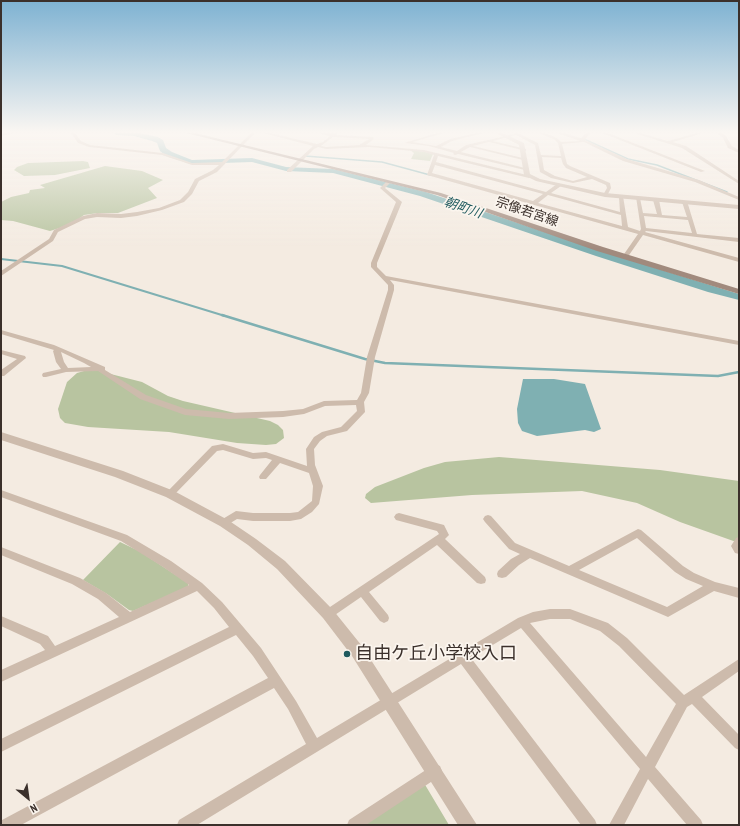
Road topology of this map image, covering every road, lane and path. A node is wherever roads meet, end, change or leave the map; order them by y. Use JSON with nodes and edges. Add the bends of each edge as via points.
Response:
{"nodes":[{"id":1,"x":214,"y":172,"type":"edge"},
{"id":2,"x":348,"y":172,"type":"edge"},
{"id":3,"x":430,"y":172,"type":"edge"},
{"id":4,"x":463,"y":172,"type":"edge"},
{"id":5,"x":496,"y":172,"type":"edge"},
{"id":6,"x":506,"y":172,"type":"edge"},
{"id":7,"x":528,"y":172,"type":"edge"},
{"id":8,"x":543,"y":172,"type":"edge"},
{"id":9,"x":579,"y":172,"type":"edge"},
{"id":10,"x":668,"y":172,"type":"edge"},
{"id":11,"x":701,"y":172,"type":"edge"},
{"id":12,"x":721,"y":172,"type":"edge"},
{"id":13,"x":684,"y":176,"type":"junction"},
{"id":14,"x":530,"y":177,"type":"junction"},
{"id":15,"x":593,"y":177,"type":"junction"},
{"id":16,"x":486,"y":178,"type":"junction"},
{"id":17,"x":389,"y":182,"type":"junction"},
{"id":18,"x":739,"y":183,"type":"edge"},
{"id":19,"x":559,"y":185,"type":"junction"},
{"id":20,"x":473,"y":186,"type":"junction"},
{"id":21,"x":547,"y":194,"type":"junction"},
{"id":22,"x":605,"y":196,"type":"junction"},
{"id":23,"x":621,"y":197,"type":"junction"},
{"id":24,"x":638,"y":198,"type":"junction"},
{"id":25,"x":739,"y":199,"type":"edge"},
{"id":26,"x":656,"y":200,"type":"junction"},
{"id":27,"x":685,"y":202,"type":"junction"},
{"id":28,"x":534,"y":203,"type":"junction"},
{"id":29,"x":739,"y":207,"type":"edge"},
{"id":30,"x":623,"y":214,"type":"junction"},
{"id":31,"x":641,"y":214,"type":"junction"},
{"id":32,"x":660,"y":216,"type":"junction"},
{"id":33,"x":690,"y":219,"type":"junction"},
{"id":34,"x":625,"y":228,"type":"junction"},
{"id":35,"x":643,"y":231,"type":"junction"},
{"id":36,"x":695,"y":235,"type":"junction"},
{"id":37,"x":739,"y":240,"type":"edge"},
{"id":38,"x":625,"y":257,"type":"junction"},
{"id":39,"x":739,"y":260,"type":"edge"},
{"id":40,"x":1,"y":274,"type":"edge"},
{"id":41,"x":387,"y":278,"type":"junction"},
{"id":42,"x":739,"y":292,"type":"edge"},
{"id":43,"x":1,"y":332,"type":"edge"},
{"id":44,"x":739,"y":344,"type":"edge"},
{"id":45,"x":59,"y":349,"type":"junction"},
{"id":46,"x":1,"y":352,"type":"edge"},
{"id":47,"x":102,"y":369,"type":"junction"},
{"id":48,"x":66,"y":370,"type":"junction"},
{"id":49,"x":1,"y":374,"type":"edge"},
{"id":50,"x":46,"y":375,"type":"dead end"},
{"id":51,"x":360,"y":402,"type":"junction"},
{"id":52,"x":1,"y":436,"type":"edge"},
{"id":53,"x":278,"y":459,"type":"junction"},
{"id":54,"x":313,"y":471,"type":"junction"},
{"id":55,"x":263,"y":477,"type":"dead end"},
{"id":56,"x":1,"y":493,"type":"edge"},
{"id":57,"x":170,"y":494,"type":"junction"},
{"id":58,"x":399,"y":517,"type":"dead end"},
{"id":59,"x":488,"y":519,"type":"dead end"},
{"id":60,"x":224,"y":523,"type":"junction"},
{"id":61,"x":438,"y":538,"type":"junction"},
{"id":62,"x":739,"y":541,"type":"edge"},
{"id":63,"x":739,"y":550,"type":"edge"},
{"id":64,"x":1,"y":551,"type":"edge"},
{"id":65,"x":529,"y":553,"type":"junction"},
{"id":66,"x":570,"y":570,"type":"junction"},
{"id":67,"x":502,"y":574,"type":"dead end"},
{"id":68,"x":481,"y":580,"type":"dead end"},
{"id":69,"x":198,"y":586,"type":"junction"},
{"id":70,"x":713,"y":586,"type":"junction"},
{"id":71,"x":362,"y":591,"type":"junction"},
{"id":72,"x":739,"y":593,"type":"edge"},
{"id":73,"x":328,"y":614,"type":"junction"},
{"id":74,"x":129,"y":618,"type":"junction"},
{"id":75,"x":384,"y":618,"type":"dead end"},
{"id":76,"x":1,"y":621,"type":"edge"},
{"id":77,"x":522,"y":622,"type":"junction"},
{"id":78,"x":238,"y":628,"type":"junction"},
{"id":79,"x":53,"y":652,"type":"junction"},
{"id":80,"x":463,"y":657,"type":"junction"},
{"id":81,"x":739,"y":664,"type":"edge"},
{"id":82,"x":1,"y":676,"type":"edge"},
{"id":83,"x":276,"y":680,"type":"junction"},
{"id":84,"x":688,"y":699,"type":"junction"},
{"id":85,"x":390,"y":700,"type":"junction"},
{"id":86,"x":739,"y":744,"type":"edge"},
{"id":87,"x":1,"y":746,"type":"edge"},
{"id":88,"x":314,"y":746,"type":"junction"},
{"id":89,"x":648,"y":769,"type":"junction"},
{"id":90,"x":435,"y":771,"type":"junction"},
{"id":91,"x":7,"y":825,"type":"edge"},
{"id":92,"x":184,"y":825,"type":"edge"},
{"id":93,"x":354,"y":825,"type":"edge"},
{"id":94,"x":468,"y":825,"type":"edge"},
{"id":95,"x":590,"y":825,"type":"edge"},
{"id":96,"x":616,"y":825,"type":"edge"},
{"id":97,"x":696,"y":825,"type":"edge"}],
"edges":[{"from":1,"to":40,"type":"street","via":[[197,180],[190,193],[177,204],[129,216],[97,215],[83,218],[56,231],[51,240]]},
{"from":2,"to":17,"type":"main road","name":"宗像若宮線"},
{"from":3,"to":20,"type":"street","via":[[429,174]]},
{"from":4,"to":16,"type":"street"},
{"from":5,"to":16,"type":"street"},
{"from":6,"to":14,"type":"street"},
{"from":7,"to":14,"type":"street"},
{"from":8,"to":15,"type":"street","via":[[573,182]]},
{"from":9,"to":15,"type":"street"},
{"from":10,"to":13,"type":"street"},
{"from":11,"to":13,"type":"street"},
{"from":12,"to":18,"type":"street"},
{"from":13,"to":25,"type":"street"},
{"from":14,"to":19,"type":"street"},
{"from":15,"to":22,"type":"street","via":[[610,186]]},
{"from":16,"to":20,"type":"street"},
{"from":16,"to":21,"type":"street"},
{"from":17,"to":38,"type":"main road","name":"宗像若宮線","via":[[439,194]]},
{"from":17,"to":41,"type":"street","via":[[382,188],[399,202],[374,263],[374,267]]},
{"from":19,"to":21,"type":"street"},
{"from":19,"to":22,"type":"street"},
{"from":20,"to":28,"type":"street"},
{"from":21,"to":28,"type":"street"},
{"from":21,"to":30,"type":"street"},
{"from":22,"to":23,"type":"street"},
{"from":23,"to":24,"type":"street"},
{"from":23,"to":30,"type":"street"},
{"from":24,"to":26,"type":"street"},
{"from":24,"to":31,"type":"street"},
{"from":26,"to":27,"type":"street"},
{"from":26,"to":32,"type":"street"},
{"from":27,"to":29,"type":"street"},
{"from":27,"to":33,"type":"street"},
{"from":28,"to":34,"type":"street"},
{"from":30,"to":34,"type":"street"},
{"from":31,"to":32,"type":"street"},
{"from":31,"to":35,"type":"street"},
{"from":32,"to":33,"type":"street"},
{"from":33,"to":36,"type":"street"},
{"from":34,"to":35,"type":"street"},
{"from":35,"to":36,"type":"street"},
{"from":35,"to":38,"type":"street"},
{"from":35,"to":39,"type":"street"},
{"from":36,"to":37,"type":"street"},
{"from":38,"to":42,"type":"main road","name":"宗像若宮線"},
{"from":41,"to":44,"type":"street"},
{"from":41,"to":51,"type":"street","via":[[391,290],[371,357],[365,393]]},
{"from":43,"to":45,"type":"street","via":[[29,338]]},
{"from":45,"to":47,"type":"street"},
{"from":45,"to":48,"type":"street","via":[[57,351],[60,362]]},
{"from":46,"to":49,"type":"street","via":[[22,358]]},
{"from":47,"to":48,"type":"street"},
{"from":47,"to":51,"type":"street","via":[[143,397],[185,412],[206,415],[283,414],[304,411],[324,404]]},
{"from":48,"to":50,"type":"street"},
{"from":51,"to":54,"type":"street","via":[[361,412],[339,432],[325,434],[317,439],[310,449]]},
{"from":52,"to":57,"type":"street","via":[[119,474]]},
{"from":53,"to":54,"type":"street"},
{"from":53,"to":55,"type":"street"},
{"from":53,"to":57,"type":"street","via":[[266,455],[253,456],[222,447],[215,448]]},
{"from":54,"to":60,"type":"street","via":[[318,486],[316,502],[301,515],[254,518],[236,515]]},
{"from":56,"to":69,"type":"street","via":[[124,538]]},
{"from":57,"to":60,"type":"street"},
{"from":58,"to":61,"type":"street","via":[[441,528],[444,535]]},
{"from":59,"to":65,"type":"street","via":[[512,546]]},
{"from":60,"to":73,"type":"street","via":[[281,565]]},
{"from":61,"to":68,"type":"street"},
{"from":61,"to":71,"type":"street"},
{"from":62,"to":63,"type":"street","via":[[736,546]]},
{"from":64,"to":74,"type":"street","via":[[76,581],[102,596]]},
{"from":65,"to":66,"type":"street"},
{"from":65,"to":67,"type":"street"},
{"from":66,"to":70,"type":"street","via":[[668,612]]},
{"from":66,"to":70,"type":"street","via":[[638,533],[679,569]]},
{"from":69,"to":74,"type":"street"},
{"from":69,"to":78,"type":"street"},
{"from":70,"to":72,"type":"street"},
{"from":71,"to":73,"type":"street"},
{"from":71,"to":75,"type":"street"},
{"from":73,"to":85,"type":"street"},
{"from":74,"to":79,"type":"street"},
{"from":76,"to":79,"type":"street","via":[[44,640]]},
{"from":77,"to":80,"type":"street"},
{"from":77,"to":84,"type":"street","via":[[550,614],[570,614],[604,626]]},
{"from":77,"to":89,"type":"street"},
{"from":78,"to":83,"type":"street"},
{"from":78,"to":87,"type":"street"},
{"from":79,"to":82,"type":"street"},
{"from":80,"to":85,"type":"street"},
{"from":80,"to":95,"type":"street"},
{"from":81,"to":84,"type":"street"},
{"from":83,"to":88,"type":"street"},
{"from":83,"to":91,"type":"street"},
{"from":84,"to":86,"type":"street"},
{"from":84,"to":89,"type":"street"},
{"from":85,"to":88,"type":"street"},
{"from":85,"to":90,"type":"street"},
{"from":88,"to":92,"type":"street"},
{"from":89,"to":96,"type":"street"},
{"from":89,"to":97,"type":"street"},
{"from":90,"to":93,"type":"street"},
{"from":90,"to":94,"type":"street"}]}
